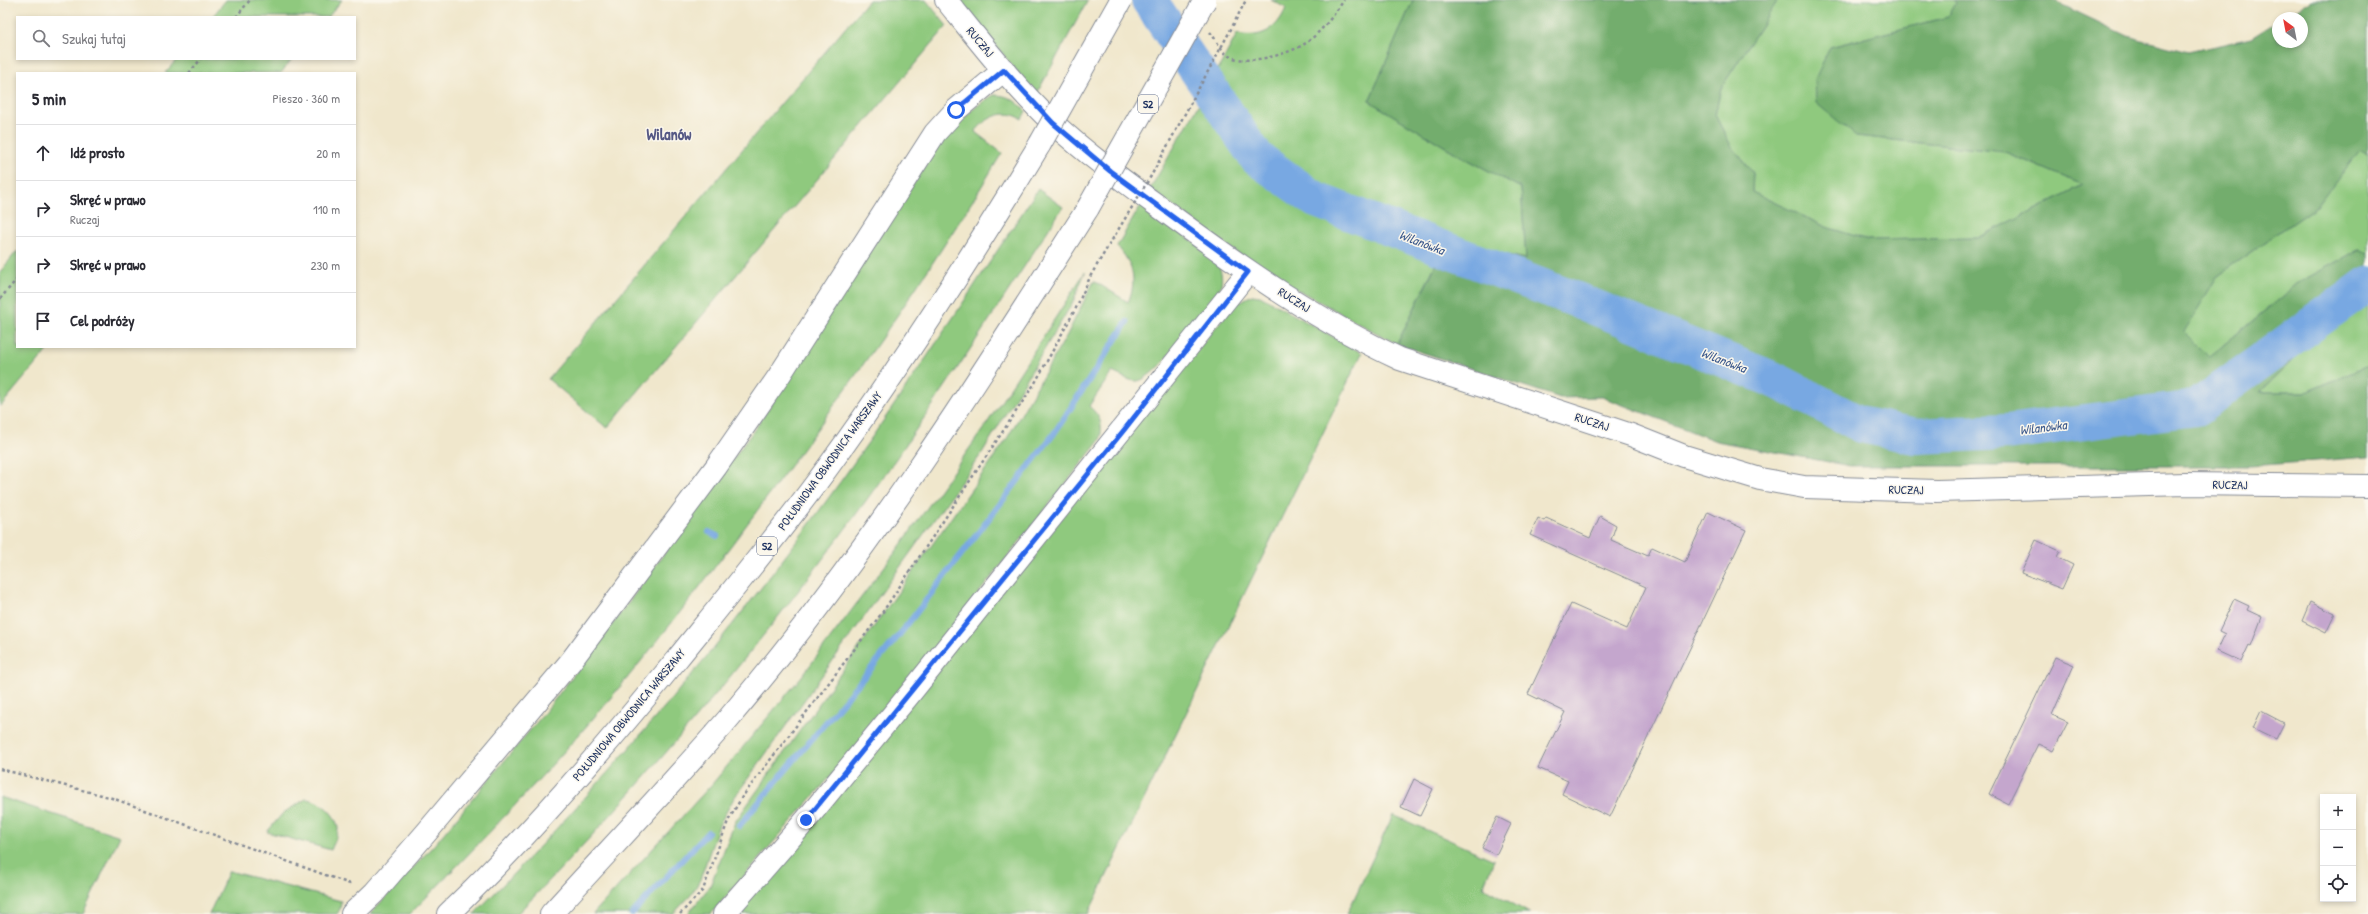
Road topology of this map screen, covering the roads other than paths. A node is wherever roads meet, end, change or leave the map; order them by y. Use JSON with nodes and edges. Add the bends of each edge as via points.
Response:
{"nodes":[{"id":1,"x":946,"y":0,"type":"edge"},
{"id":2,"x":1121,"y":0,"type":"edge"},
{"id":3,"x":1205,"y":0,"type":"edge"},
{"id":4,"x":1004,"y":70,"type":"junction"},
{"id":5,"x":1248,"y":272,"type":"junction"},
{"id":6,"x":2368,"y":486,"type":"edge"},
{"id":7,"x":352,"y":914,"type":"edge"},
{"id":8,"x":448,"y":914,"type":"edge"},
{"id":9,"x":551,"y":914,"type":"edge"},
{"id":10,"x":724,"y":914,"type":"edge"}],
"edges":[{"from":1,"to":4,"type":"main road","name":"RUCZAJ"},
{"from":2,"to":8,"type":"main road","name":"POŁUDNIOWA OBWODNICA WARSZAWY","number":"S2","bridge":true,"via":[[1040,144],[926,327],[800,503],[735,588],[630,716],[543,816]]},
{"from":3,"to":9,"type":"main road","number":"S2","bridge":true,"via":[[1088,208],[989,363],[881,522],[728,718]]},
{"from":4,"to":5,"type":"main road","name":"RUCZAJ","via":[[1053,123],[1110,171]]},
{"from":4,"to":7,"type":"main road","via":[[956,110],[934,133],[779,376],[716,467],[571,660],[374,893]]},
{"from":5,"to":6,"type":"main road","name":"RUCZAJ","via":[[1367,344],[1400,359],[1631,435],[1684,456],[1760,479],[1804,487],[1937,491],[2185,484]]},
{"from":5,"to":10,"type":"main road","via":[[909,695]]}]}
